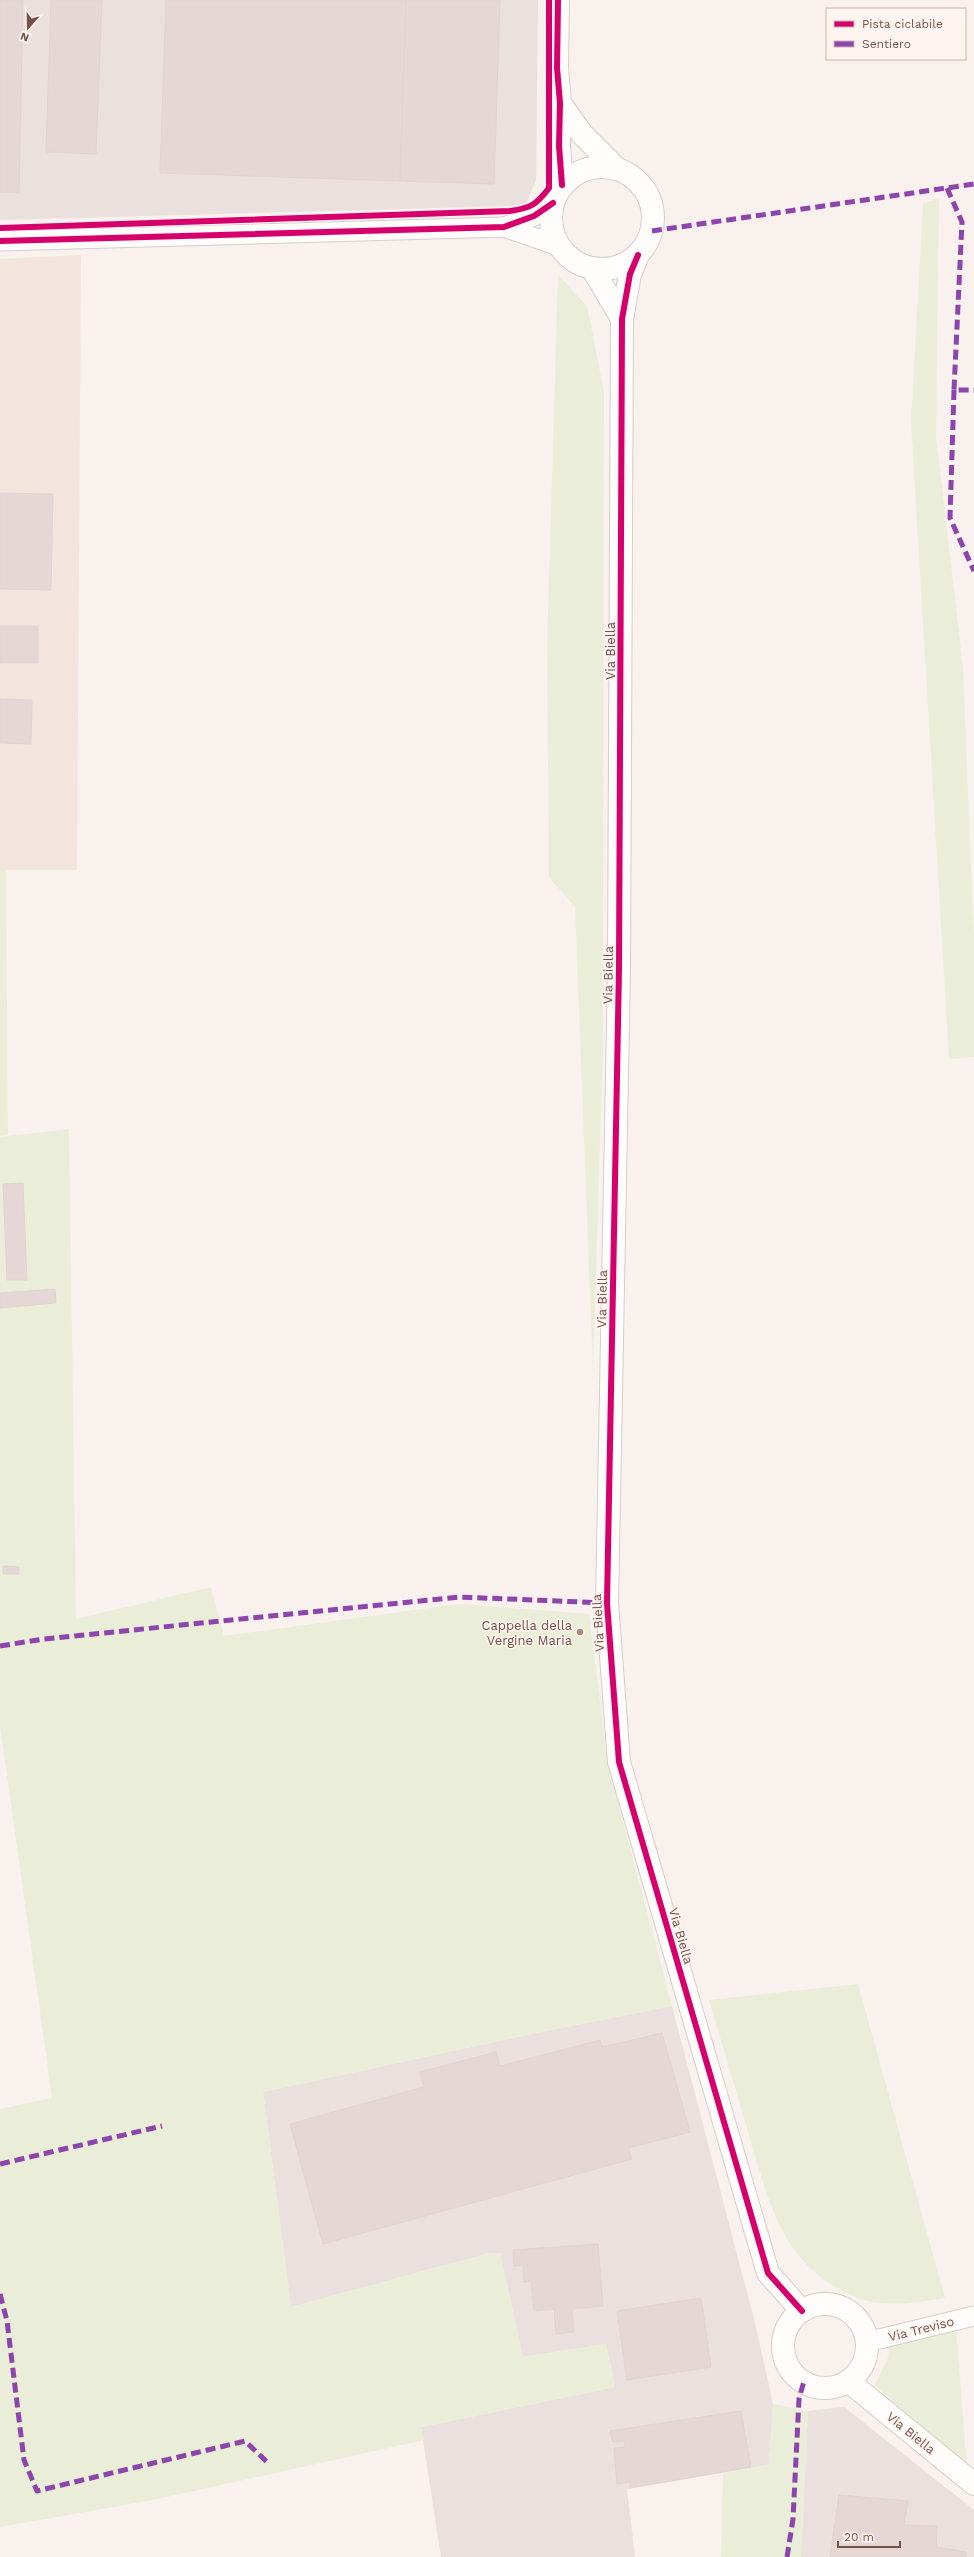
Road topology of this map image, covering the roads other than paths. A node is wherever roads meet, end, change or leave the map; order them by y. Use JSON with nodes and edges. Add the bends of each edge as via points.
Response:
{"nodes":[{"id":1,"x":558,"y":0,"type":"edge"},
{"id":2,"x":560,"y":103,"type":"junction"},
{"id":3,"x":616,"y":168,"type":"junction"},
{"id":4,"x":558,"y":194,"type":"junction"},
{"id":5,"x":504,"y":227,"type":"junction"},
{"id":6,"x":0,"y":241,"type":"edge"},
{"id":7,"x":560,"y":246,"type":"junction"},
{"id":8,"x":638,"y":255,"type":"junction"},
{"id":9,"x":592,"y":268,"type":"junction"},
{"id":10,"x":622,"y":319,"type":"junction"},
{"id":11,"x":802,"y":2311,"type":"junction"},
{"id":12,"x":974,"y":2316,"type":"edge"},
{"id":13,"x":867,"y":2342,"type":"junction"},
{"id":14,"x":848,"y":2381,"type":"junction"},
{"id":15,"x":974,"y":2484,"type":"edge"}],
"edges":[{"from":1,"to":2,"type":"street","via":[[557,68]]},
{"from":2,"to":3,"type":"street","via":[[582,134]]},
{"from":2,"to":4,"type":"street"},
{"from":3,"to":4,"type":"street","via":[[587,168],[573,175]]},
{"from":3,"to":8,"type":"street","via":[[631,175],[643,185],[651,199],[654,215],[652,231],[647,244]]},
{"from":4,"to":5,"type":"street","via":[[534,216]]},
{"from":4,"to":7,"type":"street","via":[[552,225]]},
{"from":5,"to":6,"type":"street"},
{"from":5,"to":7,"type":"street"},
{"from":7,"to":9,"type":"street","via":[[568,256]]},
{"from":8,"to":9,"type":"street","via":[[625,264],[608,269]]},
{"from":8,"to":10,"type":"street","name":"Via Biella","via":[[630,274]]},
{"from":9,"to":10,"type":"street"},
{"from":10,"to":11,"type":"street","name":"Via Biella","via":[[619,969],[607,1603],[618,1762],[768,2273]]},
{"from":11,"to":13,"type":"street","via":[[815,2305],[843,2307],[855,2316],[863,2328]]},
{"from":11,"to":14,"type":"street","via":[[792,2320],[785,2333],[786,2360],[793,2372],[804,2382],[814,2386],[837,2386]]},
{"from":12,"to":13,"type":"street","name":"Via Treviso"},
{"from":13,"to":14,"type":"street","via":[[863,2364]]},
{"from":14,"to":15,"type":"street","name":"Via Biella"}]}
